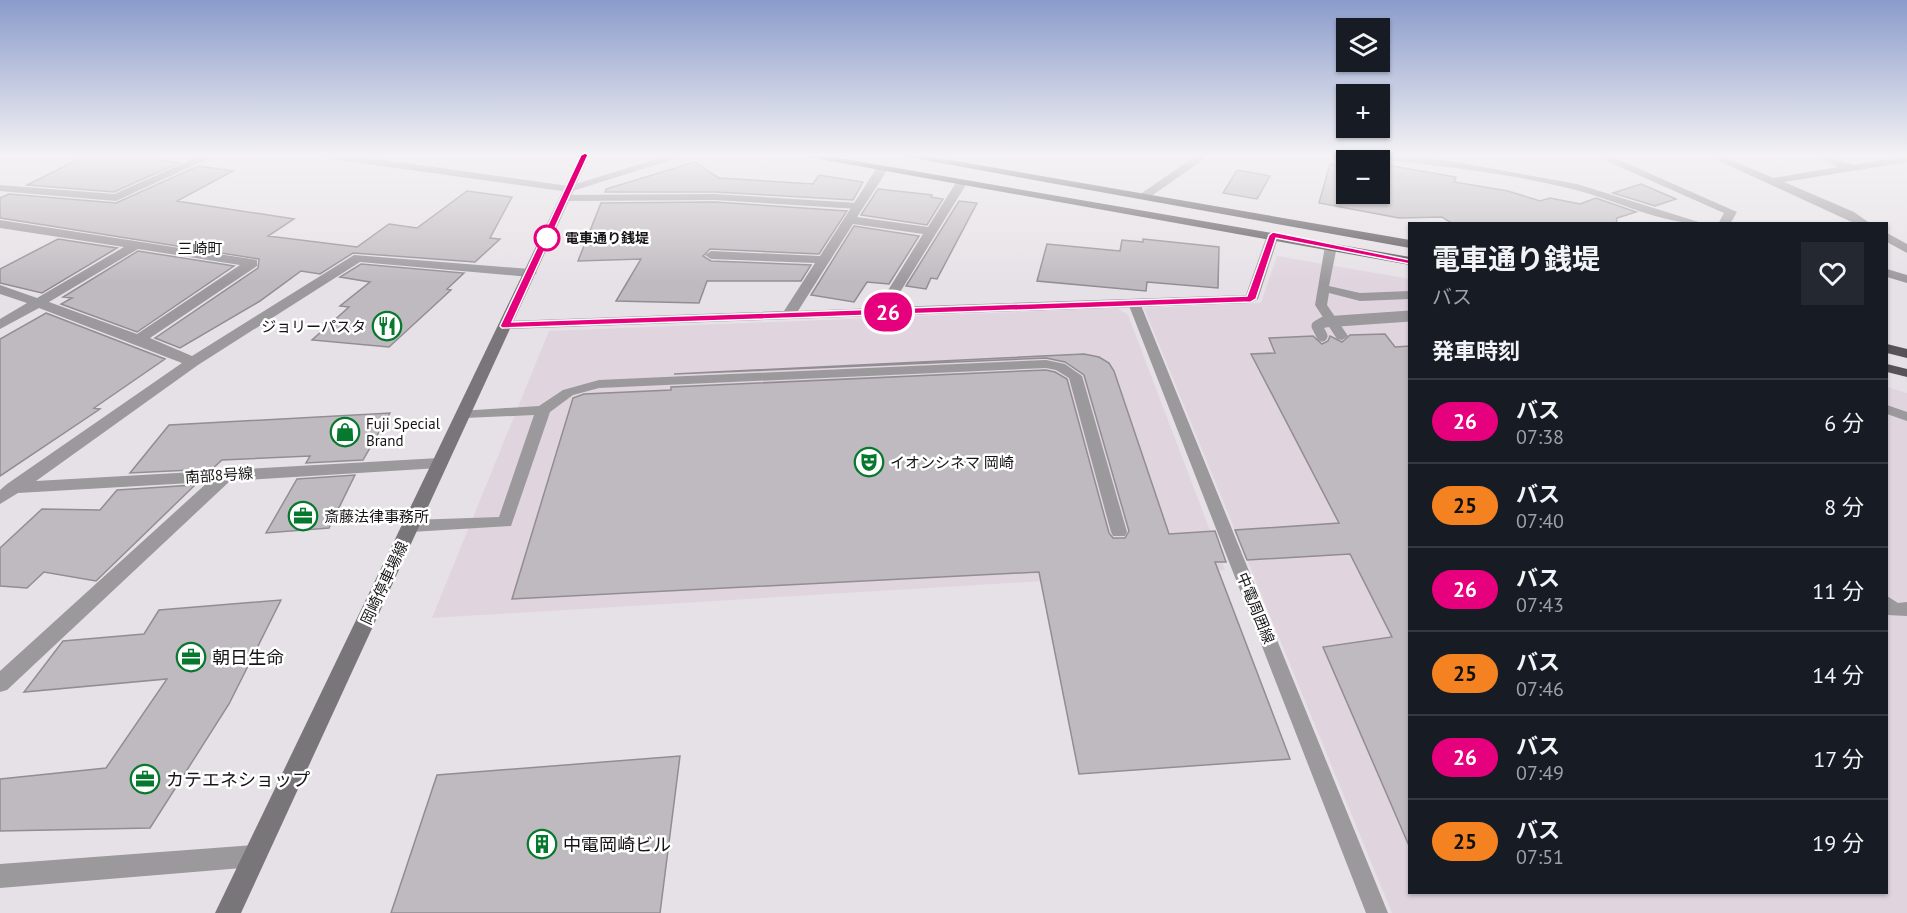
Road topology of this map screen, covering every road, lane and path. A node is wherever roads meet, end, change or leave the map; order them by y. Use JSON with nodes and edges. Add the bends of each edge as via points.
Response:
{"nodes":[{"id":1,"x":566,"y":198,"type":"edge"},
{"id":2,"x":726,"y":198,"type":"edge"},
{"id":3,"x":863,"y":198,"type":"edge"},
{"id":4,"x":951,"y":198,"type":"edge"},
{"id":5,"x":1049,"y":198,"type":"edge"},
{"id":6,"x":1146,"y":198,"type":"edge"},
{"id":7,"x":1612,"y":198,"type":"edge"},
{"id":8,"x":1697,"y":198,"type":"edge"},
{"id":9,"x":1807,"y":198,"type":"edge"},
{"id":10,"x":858,"y":206,"type":"junction"},
{"id":11,"x":850,"y":220,"type":"junction"},
{"id":12,"x":1692,"y":222,"type":"edge"},
{"id":13,"x":1725,"y":222,"type":"edge"},
{"id":14,"x":1860,"y":222,"type":"edge"},
{"id":15,"x":0,"y":224,"type":"edge"},
{"id":16,"x":929,"y":231,"type":"junction"},
{"id":17,"x":1273,"y":235,"type":"junction"},
{"id":18,"x":1888,"y":238,"type":"edge"},
{"id":19,"x":1408,"y":244,"type":"edge"},
{"id":20,"x":136,"y":245,"type":"junction"},
{"id":21,"x":1331,"y":246,"type":"junction"},
{"id":22,"x":1907,"y":249,"type":"edge"},
{"id":23,"x":711,"y":255,"type":"dead end"},
{"id":24,"x":825,"y":260,"type":"junction"},
{"id":25,"x":1408,"y":261,"type":"edge"},
{"id":26,"x":530,"y":273,"type":"junction"},
{"id":27,"x":1888,"y":273,"type":"edge"},
{"id":28,"x":1907,"y":279,"type":"edge"},
{"id":29,"x":1323,"y":288,"type":"junction"},
{"id":30,"x":0,"y":289,"type":"edge"},
{"id":31,"x":1408,"y":295,"type":"edge"},
{"id":32,"x":36,"y":303,"type":"junction"},
{"id":33,"x":1134,"y":303,"type":"junction"},
{"id":34,"x":881,"y":312,"type":"junction"},
{"id":35,"x":788,"y":316,"type":"junction"},
{"id":36,"x":1408,"y":316,"type":"edge"},
{"id":37,"x":0,"y":325,"type":"edge"},
{"id":38,"x":505,"y":326,"type":"junction"},
{"id":39,"x":1322,"y":336,"type":"dead end"},
{"id":40,"x":1342,"y":336,"type":"dead end"},
{"id":41,"x":139,"y":339,"type":"junction"},
{"id":42,"x":1888,"y":348,"type":"edge"},
{"id":43,"x":1907,"y":354,"type":"edge"},
{"id":44,"x":193,"y":362,"type":"junction"},
{"id":45,"x":1888,"y":368,"type":"edge"},
{"id":46,"x":1907,"y":373,"type":"edge"},
{"id":47,"x":1888,"y":408,"type":"edge"},
{"id":48,"x":543,"y":410,"type":"junction"},
{"id":49,"x":465,"y":414,"type":"junction"},
{"id":50,"x":1907,"y":417,"type":"edge"},
{"id":51,"x":439,"y":463,"type":"junction"},
{"id":52,"x":227,"y":474,"type":"junction"},
{"id":53,"x":4,"y":491,"type":"edge"},
{"id":54,"x":411,"y":526,"type":"junction"},
{"id":55,"x":1119,"y":532,"type":"dead end"},
{"id":56,"x":1888,"y":604,"type":"edge"},
{"id":57,"x":1907,"y":609,"type":"edge"},
{"id":58,"x":0,"y":684,"type":"edge"},
{"id":59,"x":254,"y":856,"type":"junction"},
{"id":60,"x":0,"y":876,"type":"edge"},
{"id":61,"x":228,"y":913,"type":"edge"},
{"id":62,"x":1377,"y":913,"type":"edge"}],
"edges":[{"from":1,"to":26,"type":"main road","name":"岡崎停車場線"},
{"from":2,"to":10,"type":"lane"},
{"from":3,"to":10,"type":"street"},
{"from":4,"to":16,"type":"street"},
{"from":5,"to":17,"type":"highway"},
{"from":6,"to":19,"type":"highway"},
{"from":7,"to":12,"type":"street"},
{"from":8,"to":13,"type":"street","via":[[1731,212]]},
{"from":9,"to":14,"type":"street"},
{"from":10,"to":11,"type":"street"},
{"from":11,"to":16,"type":"street"},
{"from":11,"to":24,"type":"street"},
{"from":15,"to":20,"type":"street"},
{"from":16,"to":34,"type":"street"},
{"from":17,"to":21,"type":"highway"},
{"from":17,"to":33,"type":"street","via":[[1251,299]]},
{"from":18,"to":22,"type":"street"},
{"from":20,"to":32,"type":"street"},
{"from":20,"to":41,"type":"street","via":[[252,263]]},
{"from":21,"to":25,"type":"highway"},
{"from":21,"to":29,"type":"lane"},
{"from":23,"to":24,"type":"street"},
{"from":24,"to":35,"type":"street"},
{"from":26,"to":38,"type":"main road","name":"岡崎停車場線"},
{"from":26,"to":44,"type":"street","via":[[358,258]]},
{"from":27,"to":28,"type":"street"},
{"from":29,"to":31,"type":"lane","via":[[1360,297]]},
{"from":29,"to":40,"type":"lane","via":[[1322,305]]},
{"from":30,"to":32,"type":"street"},
{"from":32,"to":37,"type":"street"},
{"from":32,"to":41,"type":"street"},
{"from":33,"to":34,"type":"street"},
{"from":33,"to":62,"type":"lane","name":"中電周囲線"},
{"from":34,"to":35,"type":"street"},
{"from":35,"to":38,"type":"street"},
{"from":36,"to":39,"type":"lane","bridge":true,"via":[[1323,322],[1317,326]]},
{"from":38,"to":49,"type":"main road","name":"岡崎停車場線"},
{"from":41,"to":44,"type":"street"},
{"from":42,"to":43,"type":"highway"},
{"from":44,"to":53,"type":"street"},
{"from":45,"to":46,"type":"highway"},
{"from":47,"to":50,"type":"lane"},
{"from":48,"to":49,"type":"lane"},
{"from":48,"to":54,"type":"lane","via":[[505,522]]},
{"from":48,"to":55,"type":"lane","via":[[563,394],[587,386],[1046,364],[1075,376]]},
{"from":49,"to":51,"type":"main road","name":"岡崎停車場線"},
{"from":51,"to":52,"type":"street","name":"南部8号線"},
{"from":51,"to":54,"type":"main road","name":"岡崎停車場線"},
{"from":52,"to":53,"type":"street","name":"南部8号線"},
{"from":52,"to":58,"type":"street"},
{"from":54,"to":59,"type":"main road","name":"岡崎停車場線"},
{"from":56,"to":57,"type":"lane","via":[[1894,610]]},
{"from":59,"to":60,"type":"street"},
{"from":59,"to":61,"type":"main road","name":"岡崎停車場線"}]}
